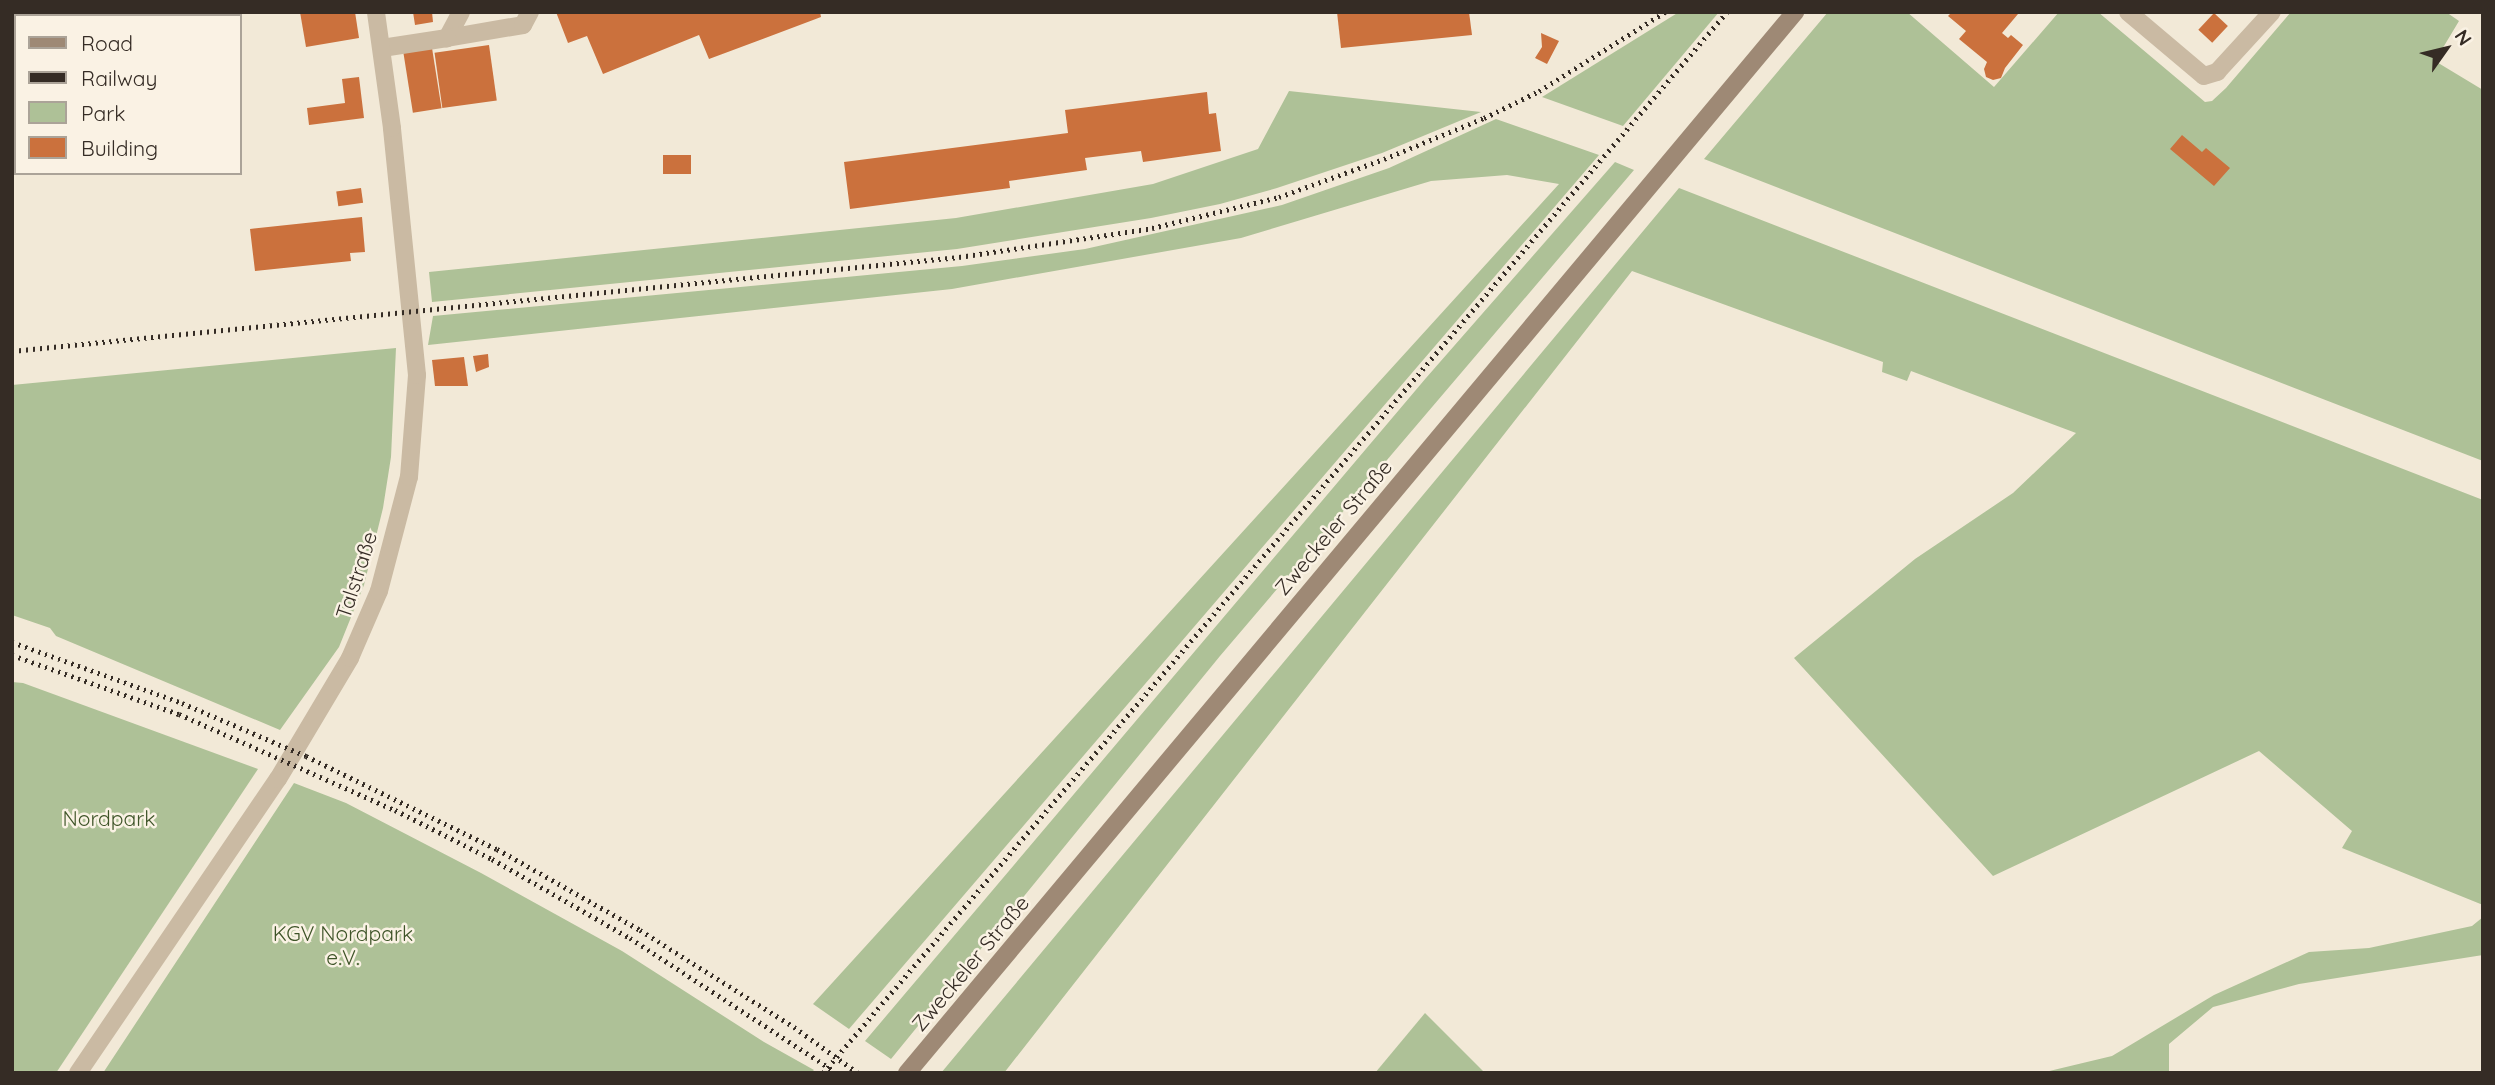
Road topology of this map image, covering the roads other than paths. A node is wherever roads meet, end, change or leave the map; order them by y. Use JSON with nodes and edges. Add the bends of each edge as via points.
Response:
{"nodes":[{"id":1,"x":376,"y":12,"type":"edge"},
{"id":2,"x":461,"y":12,"type":"edge"},
{"id":3,"x":530,"y":12,"type":"edge"},
{"id":4,"x":1795,"y":12,"type":"edge"},
{"id":5,"x":2128,"y":12,"type":"edge"},
{"id":6,"x":2272,"y":12,"type":"edge"},
{"id":7,"x":447,"y":38,"type":"junction"},
{"id":8,"x":382,"y":48,"type":"junction"},
{"id":9,"x":908,"y":1072,"type":"edge"},
{"id":10,"x":78,"y":1073,"type":"edge"}],
"edges":[{"from":1,"to":8,"type":"street","name":"Talstraße"},
{"from":2,"to":7,"type":"street"},
{"from":3,"to":7,"type":"street","via":[[523,25]]},
{"from":4,"to":9,"type":"street","name":"Zweckeler Straße"},
{"from":5,"to":6,"type":"street","via":[[2204,76],[2217,72]]},
{"from":7,"to":8,"type":"street"},
{"from":8,"to":10,"type":"street","name":"Talstraße","via":[[417,375],[409,477],[379,591],[351,658],[278,779]]}]}
